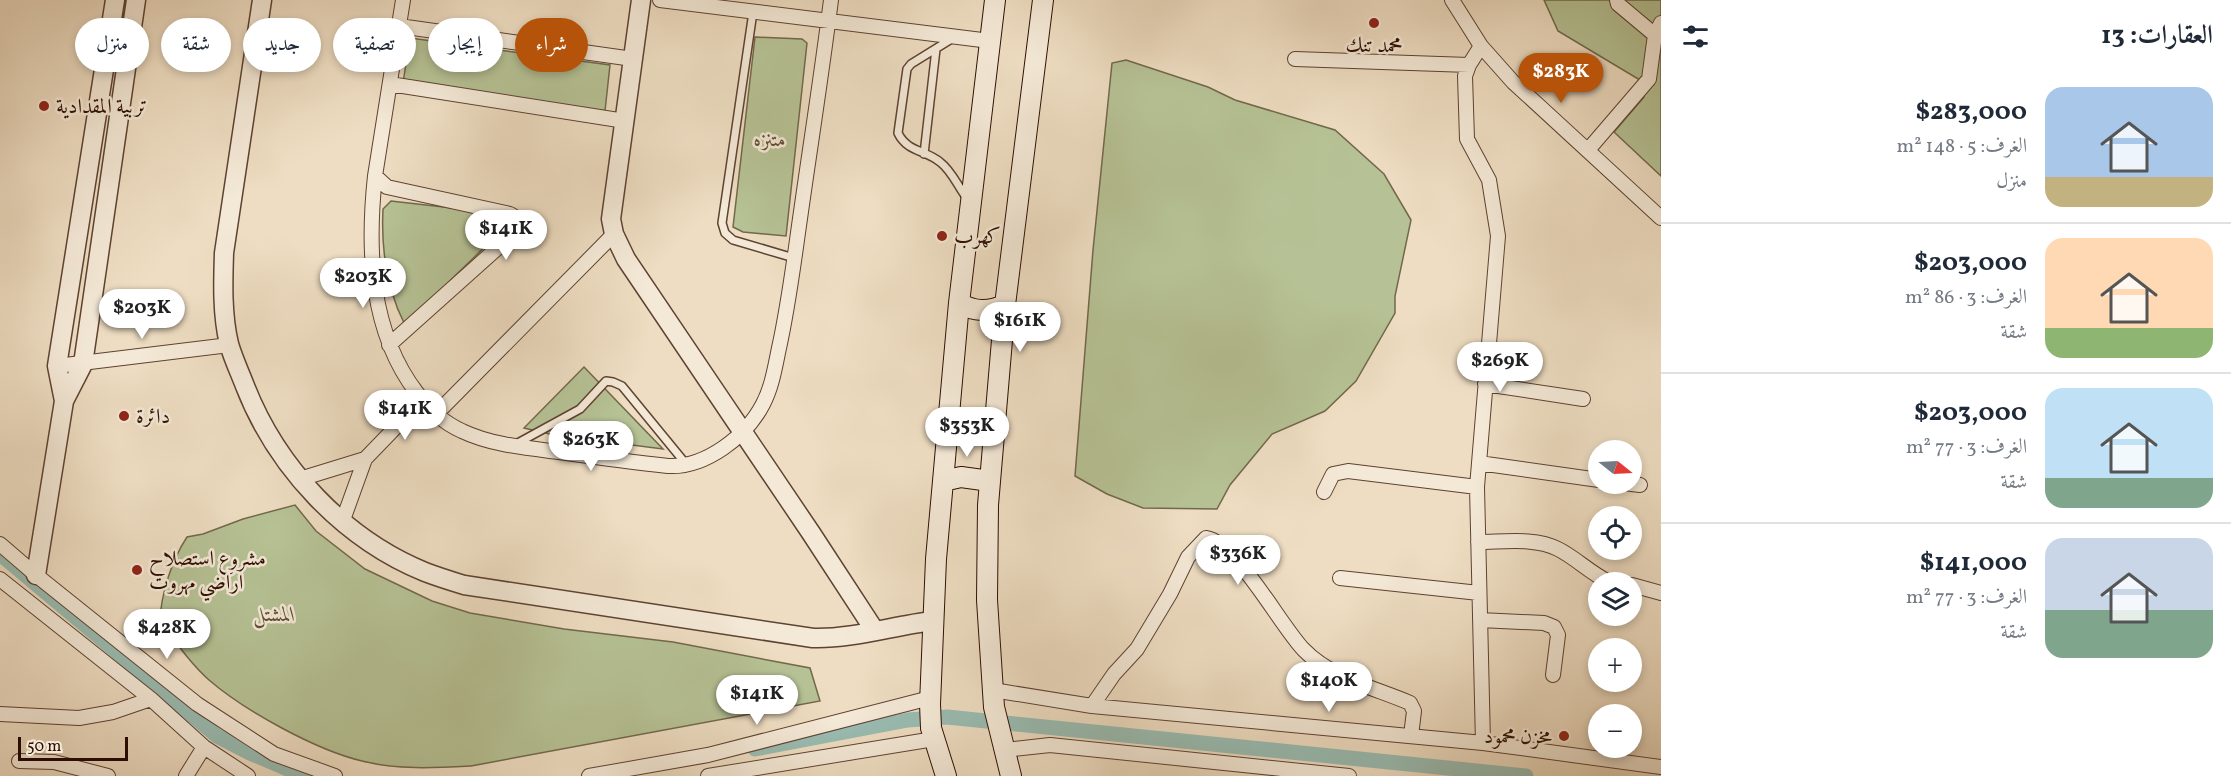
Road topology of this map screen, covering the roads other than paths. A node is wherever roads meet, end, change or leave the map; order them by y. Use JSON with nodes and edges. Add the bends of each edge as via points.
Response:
{"nodes":[{"id":1,"x":115,"y":0,"type":"edge"},
{"id":2,"x":136,"y":0,"type":"edge"},
{"id":3,"x":262,"y":0,"type":"edge"},
{"id":4,"x":403,"y":0,"type":"edge"},
{"id":5,"x":641,"y":0,"type":"edge"},
{"id":6,"x":660,"y":0,"type":"edge"},
{"id":7,"x":831,"y":0,"type":"edge"},
{"id":8,"x":995,"y":0,"type":"edge"},
{"id":9,"x":1043,"y":0,"type":"edge"},
{"id":10,"x":1452,"y":0,"type":"edge"},
{"id":11,"x":1617,"y":0,"type":"edge"},
{"id":12,"x":754,"y":6,"type":"edge"},
{"id":13,"x":400,"y":18,"type":"edge"},
{"id":14,"x":828,"y":21,"type":"junction"},
{"id":15,"x":416,"y":28,"type":"edge"},
{"id":16,"x":1658,"y":29,"type":"edge"},
{"id":17,"x":956,"y":37,"type":"junction"},
{"id":18,"x":990,"y":41,"type":"junction"},
{"id":19,"x":1480,"y":46,"type":"junction"},
{"id":20,"x":936,"y":49,"type":"junction"},
{"id":21,"x":633,"y":59,"type":"junction"},
{"id":22,"x":1295,"y":59,"type":"dead end"},
{"id":23,"x":1469,"y":65,"type":"junction"},
{"id":24,"x":392,"y":72,"type":"edge"},
{"id":25,"x":390,"y":84,"type":"junction"},
{"id":26,"x":624,"y":121,"type":"junction"},
{"id":27,"x":1588,"y":150,"type":"junction"},
{"id":28,"x":924,"y":154,"type":"junction"},
{"id":29,"x":375,"y":176,"type":"junction"},
{"id":30,"x":970,"y":201,"type":"junction"},
{"id":31,"x":1661,"y":218,"type":"edge"},
{"id":32,"x":614,"y":234,"type":"junction"},
{"id":33,"x":794,"y":258,"type":"junction"},
{"id":34,"x":959,"y":303,"type":"junction"},
{"id":35,"x":1005,"y":305,"type":"junction"},
{"id":36,"x":229,"y":345,"type":"junction"},
{"id":37,"x":389,"y":345,"type":"junction"},
{"id":38,"x":83,"y":364,"type":"junction"},
{"id":39,"x":57,"y":366,"type":"junction"},
{"id":40,"x":1485,"y":384,"type":"junction"},
{"id":41,"x":1583,"y":399,"type":"dead end"},
{"id":42,"x":422,"y":400,"type":"junction"},
{"id":43,"x":64,"y":401,"type":"junction"},
{"id":44,"x":436,"y":414,"type":"junction"},
{"id":45,"x":742,"y":431,"type":"junction"},
{"id":46,"x":514,"y":445,"type":"junction"},
{"id":47,"x":364,"y":459,"type":"junction"},
{"id":48,"x":1479,"y":463,"type":"junction"},
{"id":49,"x":687,"y":465,"type":"junction"},
{"id":50,"x":1588,"y":478,"type":"edge"},
{"id":51,"x":300,"y":479,"type":"junction"},
{"id":52,"x":943,"y":481,"type":"junction"},
{"id":53,"x":990,"y":481,"type":"junction"},
{"id":54,"x":1476,"y":487,"type":"junction"},
{"id":55,"x":1324,"y":492,"type":"dead end"},
{"id":56,"x":342,"y":520,"type":"junction"},
{"id":57,"x":1478,"y":542,"type":"junction"},
{"id":58,"x":0,"y":544,"type":"edge"},
{"id":59,"x":1590,"y":572,"type":"edge"},
{"id":60,"x":36,"y":575,"type":"junction"},
{"id":61,"x":1340,"y":578,"type":"dead end"},
{"id":62,"x":0,"y":579,"type":"edge"},
{"id":63,"x":1642,"y":588,"type":"edge"},
{"id":64,"x":1479,"y":593,"type":"junction"},
{"id":65,"x":1661,"y":593,"type":"edge"},
{"id":66,"x":1480,"y":620,"type":"junction"},
{"id":67,"x":933,"y":621,"type":"junction"},
{"id":68,"x":874,"y":631,"type":"junction"},
{"id":69,"x":1553,"y":675,"type":"dead end"},
{"id":70,"x":151,"y":699,"type":"junction"},
{"id":71,"x":994,"y":699,"type":"junction"},
{"id":72,"x":930,"y":701,"type":"junction"},
{"id":73,"x":1092,"y":705,"type":"junction"},
{"id":74,"x":0,"y":714,"type":"edge"},
{"id":75,"x":933,"y":733,"type":"junction"},
{"id":76,"x":1411,"y":736,"type":"junction"},
{"id":77,"x":1002,"y":741,"type":"junction"},
{"id":78,"x":1483,"y":742,"type":"junction"},
{"id":79,"x":204,"y":747,"type":"junction"},
{"id":80,"x":19,"y":761,"type":"dead end"},
{"id":81,"x":1661,"y":767,"type":"edge"},
{"id":82,"x":108,"y":776,"type":"edge"},
{"id":83,"x":186,"y":776,"type":"edge"},
{"id":84,"x":248,"y":776,"type":"edge"},
{"id":85,"x":335,"y":776,"type":"edge"},
{"id":86,"x":589,"y":776,"type":"edge"},
{"id":87,"x":708,"y":776,"type":"edge"},
{"id":88,"x":946,"y":776,"type":"edge"},
{"id":89,"x":1011,"y":776,"type":"edge"},
{"id":90,"x":1349,"y":776,"type":"edge"}],
"edges":[{"from":1,"to":39,"type":"street"},
{"from":2,"to":38,"type":"street"},
{"from":3,"to":36,"type":"street","via":[[224,253]]},
{"from":4,"to":13,"type":"street"},
{"from":5,"to":21,"type":"street"},
{"from":6,"to":12,"type":"street"},
{"from":7,"to":14,"type":"street"},
{"from":8,"to":18,"type":"main road"},
{"from":9,"to":35,"type":"main road"},
{"from":10,"to":19,"type":"street"},
{"from":11,"to":16,"type":"street"},
{"from":12,"to":14,"type":"street"},
{"from":12,"to":33,"type":"lane","via":[[722,223],[725,233],[734,240]]},
{"from":14,"to":17,"type":"street"},
{"from":14,"to":33,"type":"street"},
{"from":15,"to":21,"type":"street"},
{"from":16,"to":27,"type":"street","via":[[1649,79]]},
{"from":17,"to":18,"type":"street"},
{"from":17,"to":20,"type":"lane"},
{"from":18,"to":30,"type":"main road"},
{"from":19,"to":23,"type":"street"},
{"from":19,"to":27,"type":"street","via":[[1513,82]]},
{"from":20,"to":28,"type":"lane"},
{"from":20,"to":28,"type":"lane","via":[[907,69],[898,133],[908,147]]},
{"from":21,"to":26,"type":"street"},
{"from":22,"to":23,"type":"street"},
{"from":23,"to":40,"type":"street","via":[[1465,85],[1467,140],[1489,180],[1498,237]]},
{"from":24,"to":25,"type":"street"},
{"from":25,"to":26,"type":"street"},
{"from":25,"to":29,"type":"street"},
{"from":26,"to":32,"type":"street","via":[[611,219]]},
{"from":27,"to":31,"type":"street"},
{"from":28,"to":30,"type":"lane","via":[[946,167]]},
{"from":29,"to":37,"type":"street","via":[[370,242],[380,322]]},
{"from":29,"to":37,"type":"street","via":[[387,187],[510,214],[517,222],[512,235]]},
{"from":30,"to":34,"type":"main road"},
{"from":32,"to":44,"type":"street"},
{"from":32,"to":45,"type":"street","via":[[626,259]]},
{"from":33,"to":45,"type":"street","via":[[772,382],[761,407]]},
{"from":34,"to":35,"type":"main road","via":[[987,311]]},
{"from":34,"to":52,"type":"main road"},
{"from":35,"to":53,"type":"main road"},
{"from":36,"to":38,"type":"street"},
{"from":36,"to":51,"type":"street","via":[[253,405]]},
{"from":37,"to":42,"type":"street","via":[[402,374]]},
{"from":38,"to":39,"type":"street"},
{"from":38,"to":43,"type":"street"},
{"from":39,"to":43,"type":"street"},
{"from":40,"to":41,"type":"street"},
{"from":40,"to":48,"type":"street"},
{"from":42,"to":44,"type":"street"},
{"from":42,"to":47,"type":"street"},
{"from":43,"to":60,"type":"street"},
{"from":44,"to":46,"type":"street","via":[[461,431]]},
{"from":45,"to":49,"type":"street","via":[[701,461]]},
{"from":45,"to":68,"type":"street"},
{"from":46,"to":49,"type":"street","via":[[668,466]]},
{"from":46,"to":49,"type":"lane","via":[[580,409],[606,381],[622,386]]},
{"from":47,"to":51,"type":"street"},
{"from":47,"to":56,"type":"street"},
{"from":48,"to":50,"type":"street"},
{"from":48,"to":54,"type":"street"},
{"from":51,"to":56,"type":"street"},
{"from":52,"to":53,"type":"main road","via":[[962,477]]},
{"from":52,"to":67,"type":"main road"},
{"from":53,"to":71,"type":"main road","via":[[987,600]]},
{"from":54,"to":55,"type":"street","via":[[1348,471],[1333,474]]},
{"from":54,"to":57,"type":"street"},
{"from":56,"to":68,"type":"street","via":[[389,554],[464,585],[813,638],[840,638]]},
{"from":57,"to":59,"type":"street","via":[[1541,542]]},
{"from":57,"to":64,"type":"street"},
{"from":58,"to":60,"type":"street"},
{"from":60,"to":85,"type":"street","via":[[196,704],[274,754]]},
{"from":61,"to":64,"type":"street"},
{"from":62,"to":70,"type":"street"},
{"from":63,"to":65,"type":"street"},
{"from":64,"to":66,"type":"street"},
{"from":66,"to":69,"type":"street","via":[[1544,623],[1554,627],[1558,635]]},
{"from":66,"to":78,"type":"street"},
{"from":67,"to":68,"type":"street"},
{"from":67,"to":72,"type":"main road"},
{"from":70,"to":74,"type":"street","via":[[79,718]]},
{"from":70,"to":79,"type":"street"},
{"from":71,"to":73,"type":"street"},
{"from":71,"to":77,"type":"main road"},
{"from":72,"to":75,"type":"main road"},
{"from":72,"to":86,"type":"street","via":[[708,756]]},
{"from":73,"to":76,"type":"street"},
{"from":73,"to":76,"type":"street","via":[[1137,649],[1188,557],[1206,538],[1214,539],[1247,572],[1304,650],[1323,666],[1410,703],[1414,711]]},
{"from":75,"to":87,"type":"street"},
{"from":75,"to":88,"type":"main road"},
{"from":76,"to":78,"type":"street"},
{"from":77,"to":89,"type":"main road"},
{"from":77,"to":90,"type":"street"},
{"from":78,"to":81,"type":"street"},
{"from":79,"to":83,"type":"street"},
{"from":79,"to":84,"type":"street"},
{"from":80,"to":82,"type":"street","via":[[54,762]]}]}
